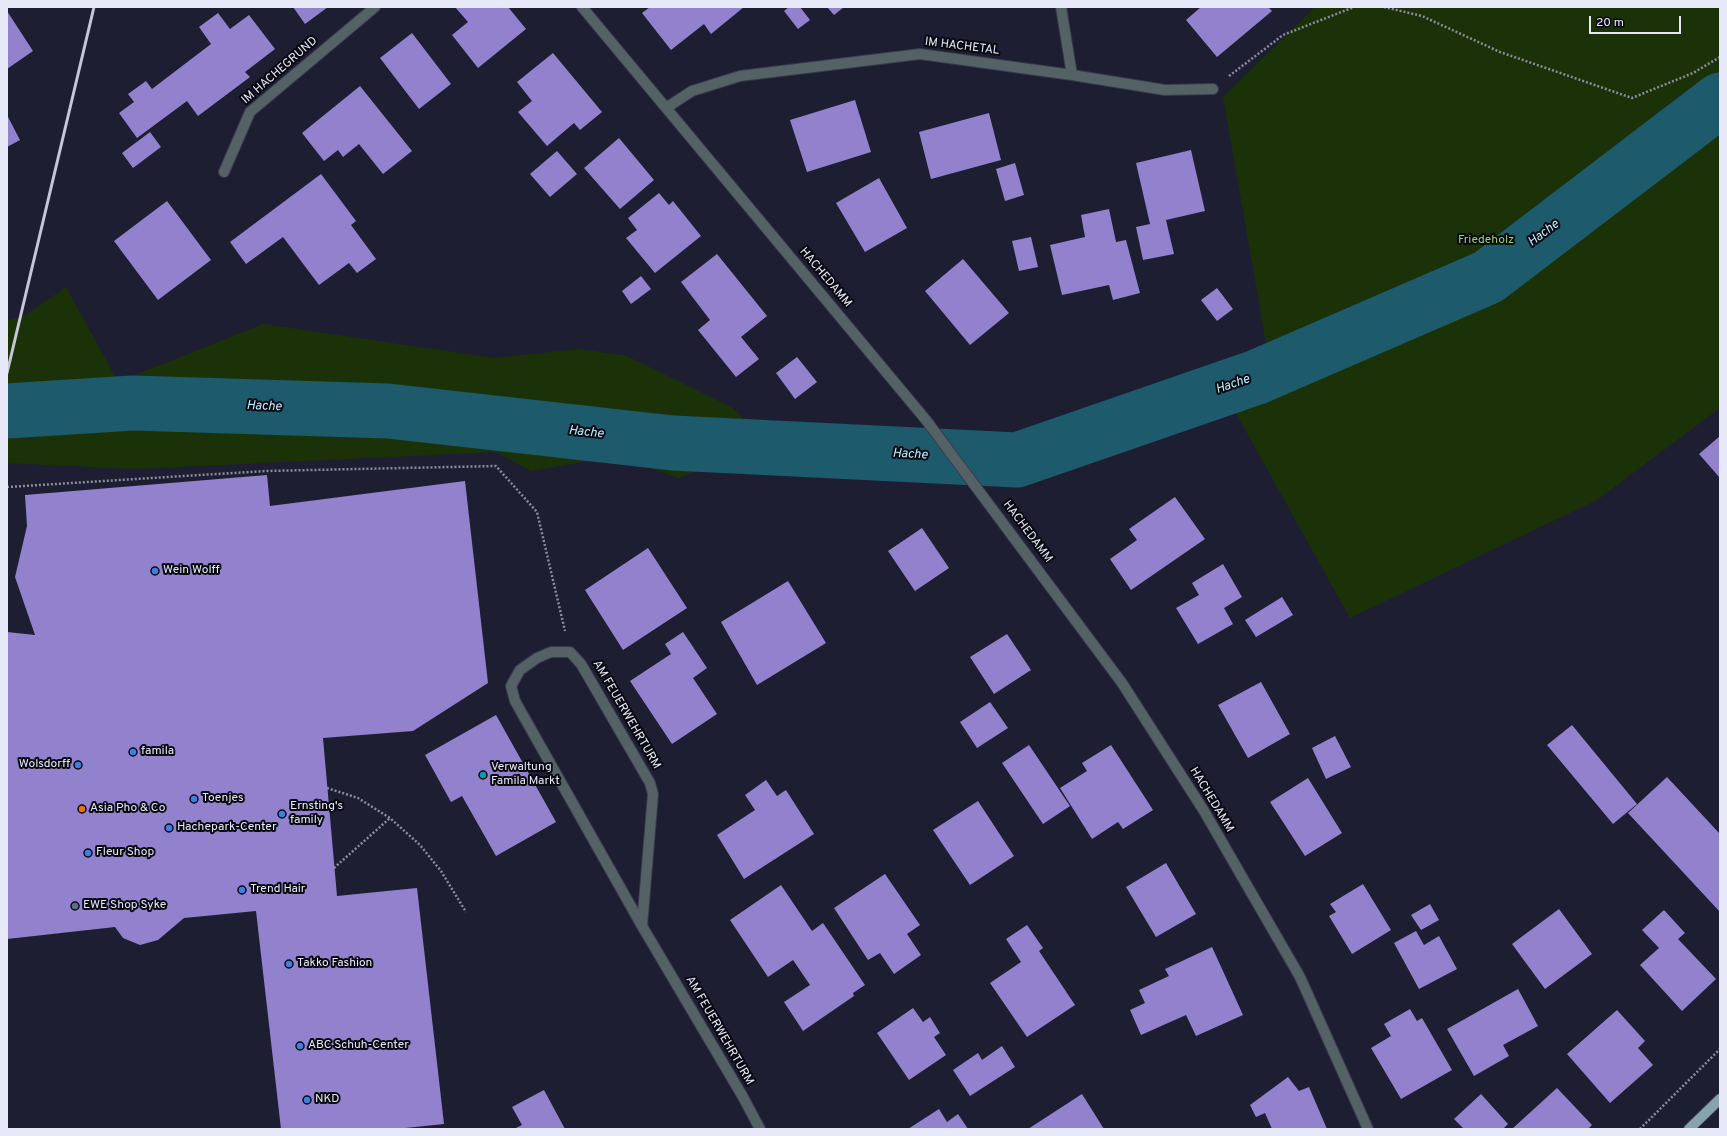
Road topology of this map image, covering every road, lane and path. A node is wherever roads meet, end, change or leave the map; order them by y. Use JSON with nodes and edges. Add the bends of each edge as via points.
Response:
{"nodes":[{"id":1,"x":376,"y":7,"type":"edge"},
{"id":2,"x":582,"y":7,"type":"edge"},
{"id":3,"x":1061,"y":7,"type":"edge"},
{"id":4,"x":1354,"y":7,"type":"edge"},
{"id":5,"x":1384,"y":7,"type":"edge"},
{"id":6,"x":1720,"y":57,"type":"edge"},
{"id":7,"x":1072,"y":75,"type":"junction"},
{"id":8,"x":1213,"y":89,"type":"joint"},
{"id":9,"x":666,"y":108,"type":"junction"},
{"id":10,"x":224,"y":172,"type":"dead end"},
{"id":11,"x":7,"y":487,"type":"edge"},
{"id":12,"x":570,"y":652,"type":"junction"},
{"id":13,"x":327,"y":788,"type":"dead end"},
{"id":14,"x":390,"y":818,"type":"junction"},
{"id":15,"x":334,"y":868,"type":"dead end"},
{"id":16,"x":466,"y":912,"type":"dead end"},
{"id":17,"x":642,"y":926,"type":"junction"},
{"id":18,"x":1720,"y":1049,"type":"edge"},
{"id":19,"x":1720,"y":1100,"type":"edge"},
{"id":20,"x":760,"y":1129,"type":"edge"},
{"id":21,"x":1368,"y":1129,"type":"edge"},
{"id":22,"x":1640,"y":1129,"type":"edge"},
{"id":23,"x":1689,"y":1129,"type":"edge"}],
"edges":[{"from":1,"to":10,"type":"street","name":"IM HACHEGRUND","via":[[250,112]]},
{"from":2,"to":9,"type":"street","name":"HACHEDAMM"},
{"from":3,"to":7,"type":"street"},
{"from":4,"to":8,"type":"path","via":[[1284,35]]},
{"from":5,"to":6,"type":"path","via":[[1422,16],[1500,52],[1632,98],[1693,73]]},
{"from":7,"to":8,"type":"street","name":"IM HACHETAL","via":[[1165,90]]},
{"from":7,"to":9,"type":"street","name":"IM HACHETAL","via":[[920,54],[740,76],[692,91]]},
{"from":9,"to":21,"type":"street","name":"HACHEDAMM","via":[[926,420],[1122,683],[1204,811],[1300,977]]},
{"from":11,"to":12,"type":"path","via":[[265,471],[496,466],[537,512]]},
{"from":12,"to":17,"type":"street","name":"AM FEUERWEHRTURM","via":[[585,670],[650,783],[653,794]]},
{"from":12,"to":17,"type":"street","name":"AM FEUERWEHRTURM","via":[[551,652],[537,658],[520,670],[511,686],[515,701]]},
{"from":13,"to":14,"type":"path","via":[[358,798]]},
{"from":14,"to":15,"type":"path"},
{"from":14,"to":16,"type":"path","via":[[420,845],[441,871]]},
{"from":17,"to":20,"type":"street","name":"AM FEUERWEHRTURM"},
{"from":18,"to":22,"type":"path"},
{"from":19,"to":23,"type":"main road"}]}
